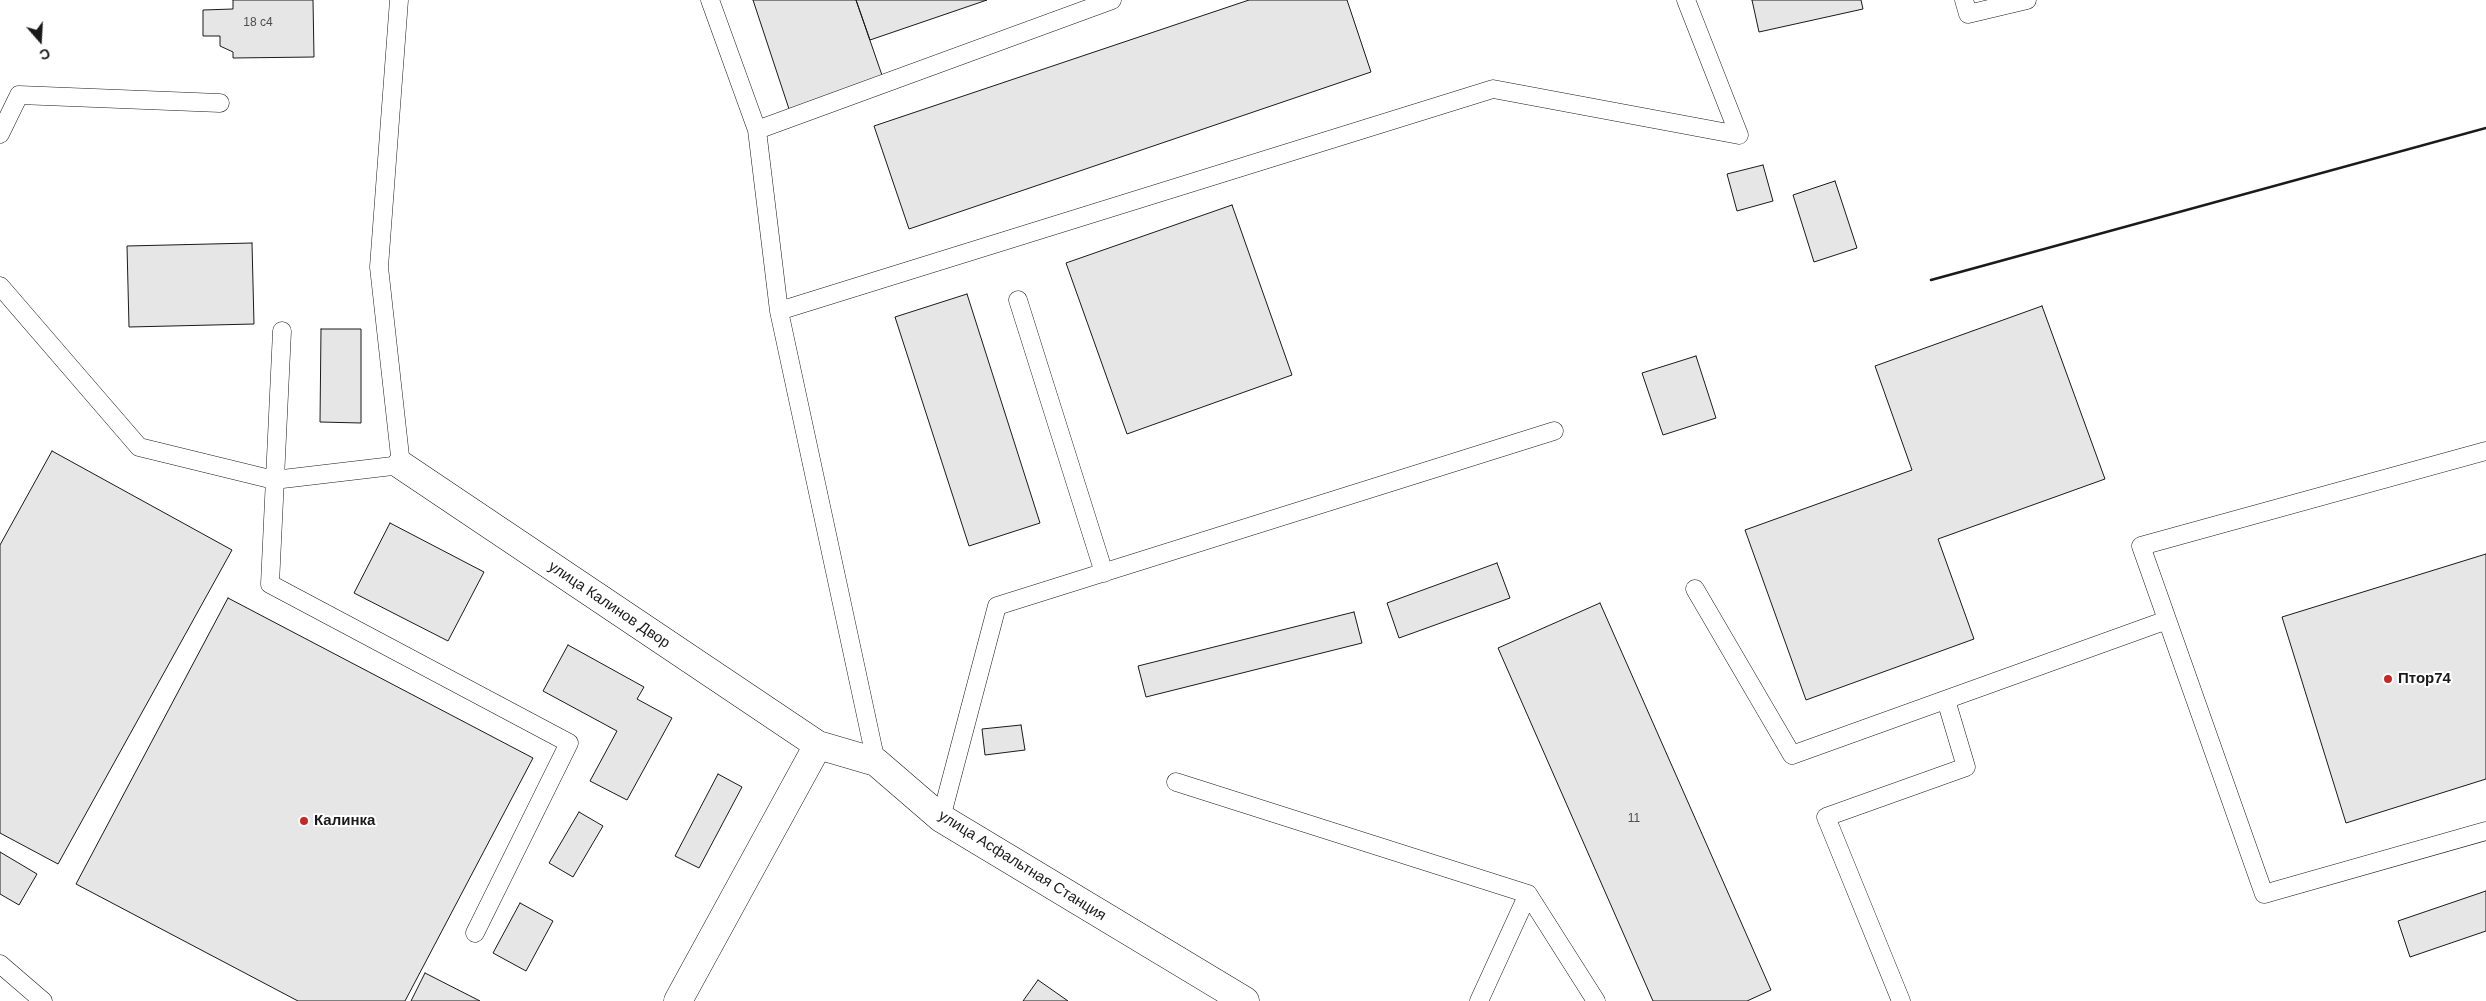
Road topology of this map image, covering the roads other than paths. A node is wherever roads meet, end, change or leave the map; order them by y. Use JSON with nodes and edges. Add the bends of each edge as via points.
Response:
{"nodes":[{"id":1,"x":399,"y":0,"type":"edge"},
{"id":2,"x":710,"y":0,"type":"edge"},
{"id":3,"x":1112,"y":0,"type":"edge"},
{"id":4,"x":1686,"y":0,"type":"edge"},
{"id":5,"x":1964,"y":0,"type":"edge"},
{"id":6,"x":2027,"y":0,"type":"edge"},
{"id":7,"x":220,"y":103,"type":"dead end"},
{"id":8,"x":756,"y":130,"type":"junction"},
{"id":9,"x":0,"y":134,"type":"edge"},
{"id":10,"x":0,"y":286,"type":"edge"},
{"id":11,"x":1018,"y":300,"type":"dead end"},
{"id":12,"x":778,"y":311,"type":"junction"},
{"id":13,"x":282,"y":331,"type":"dead end"},
{"id":14,"x":1554,"y":431,"type":"dead end"},
{"id":15,"x":2486,"y":451,"type":"edge"},
{"id":16,"x":401,"y":465,"type":"junction"},
{"id":17,"x":274,"y":480,"type":"junction"},
{"id":18,"x":1104,"y":573,"type":"junction"},
{"id":19,"x":1695,"y":590,"type":"dead end"},
{"id":20,"x":2167,"y":620,"type":"junction"},
{"id":21,"x":1946,"y":700,"type":"junction"},
{"id":22,"x":818,"y":745,"type":"junction"},
{"id":23,"x":876,"y":762,"type":"junction"},
{"id":24,"x":1176,"y":782,"type":"dead end"},
{"id":25,"x":941,"y":818,"type":"junction"},
{"id":26,"x":2486,"y":830,"type":"edge"},
{"id":27,"x":1528,"y":894,"type":"junction"},
{"id":28,"x":475,"y":933,"type":"dead end"},
{"id":29,"x":0,"y":964,"type":"edge"},
{"id":30,"x":43,"y":1001,"type":"edge"},
{"id":31,"x":678,"y":1001,"type":"edge"},
{"id":32,"x":1245,"y":1001,"type":"edge"},
{"id":33,"x":1479,"y":1001,"type":"edge"},
{"id":34,"x":1596,"y":1001,"type":"edge"},
{"id":35,"x":1902,"y":1001,"type":"edge"}],
"edges":[{"from":1,"to":16,"type":"lane","via":[[379,267]]},
{"from":2,"to":8,"type":"lane"},
{"from":3,"to":8,"type":"lane"},
{"from":4,"to":12,"type":"lane","via":[[1739,135],[1493,89]]},
{"from":5,"to":6,"type":"lane","via":[[1968,14]]},
{"from":7,"to":9,"type":"lane","via":[[19,95]]},
{"from":8,"to":12,"type":"lane"},
{"from":10,"to":17,"type":"lane","via":[[138,446]]},
{"from":11,"to":18,"type":"lane"},
{"from":12,"to":23,"type":"lane"},
{"from":13,"to":17,"type":"lane"},
{"from":14,"to":18,"type":"lane"},
{"from":15,"to":20,"type":"lane","via":[[2140,546]]},
{"from":16,"to":17,"type":"lane"},
{"from":16,"to":22,"type":"street","name":"улица Калинов Двор"},
{"from":17,"to":28,"type":"lane","via":[[270,584],[570,743]]},
{"from":18,"to":25,"type":"lane","via":[[997,606]]},
{"from":19,"to":21,"type":"lane","via":[[1792,755]]},
{"from":20,"to":21,"type":"lane"},
{"from":20,"to":26,"type":"lane","via":[[2264,894]]},
{"from":21,"to":35,"type":"lane","via":[[1966,767],[1826,817]]},
{"from":22,"to":23,"type":"street","name":"улица Асфальтная Станция"},
{"from":22,"to":31,"type":"street"},
{"from":23,"to":25,"type":"street","name":"улица Асфальтная Станция"},
{"from":24,"to":27,"type":"lane"},
{"from":25,"to":32,"type":"street","name":"улица Асфальтная Станция"},
{"from":27,"to":33,"type":"lane"},
{"from":27,"to":34,"type":"lane"},
{"from":29,"to":30,"type":"lane"}]}
